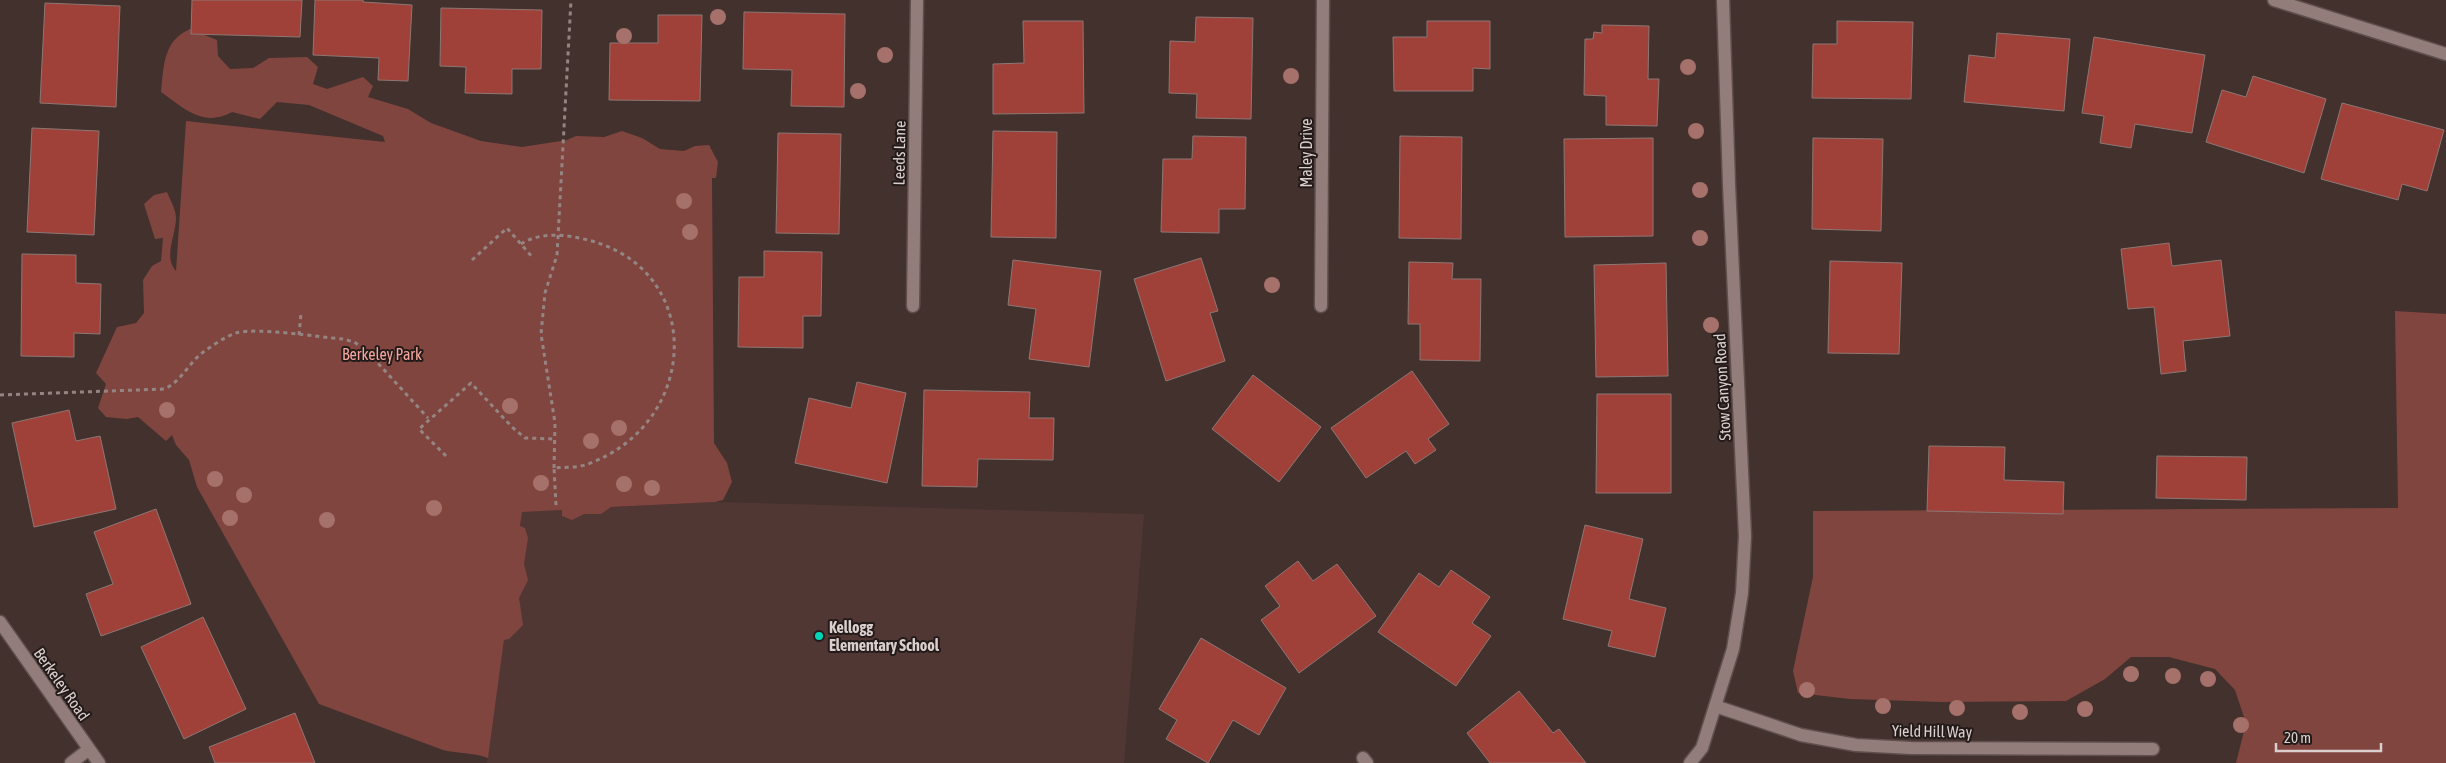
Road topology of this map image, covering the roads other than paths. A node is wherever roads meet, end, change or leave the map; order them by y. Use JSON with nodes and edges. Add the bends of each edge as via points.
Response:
{"nodes":[{"id":1,"x":917,"y":0,"type":"edge"},
{"id":2,"x":1323,"y":0,"type":"edge"},
{"id":3,"x":1723,"y":0,"type":"edge"},
{"id":4,"x":2274,"y":0,"type":"edge"},
{"id":5,"x":2446,"y":54,"type":"edge"},
{"id":6,"x":914,"y":306,"type":"dead end"},
{"id":7,"x":1321,"y":306,"type":"dead end"},
{"id":8,"x":0,"y":622,"type":"edge"},
{"id":9,"x":1715,"y":706,"type":"junction"},
{"id":10,"x":2153,"y":749,"type":"dead end"},
{"id":11,"x":88,"y":750,"type":"junction"},
{"id":12,"x":71,"y":763,"type":"edge"},
{"id":13,"x":99,"y":763,"type":"edge"},
{"id":14,"x":1690,"y":763,"type":"edge"}],
"edges":[{"from":1,"to":6,"type":"street","name":"Leeds Lane"},
{"from":2,"to":7,"type":"street","name":"Maley Drive"},
{"from":3,"to":9,"type":"street","name":"Stow Canyon Road","via":[[1746,536],[1733,649]]},
{"from":4,"to":5,"type":"street"},
{"from":8,"to":11,"type":"street","name":"Berkeley Road"},
{"from":9,"to":10,"type":"street","name":"Yield Hill Way","via":[[1801,735],[1856,745]]},
{"from":9,"to":14,"type":"street","name":"Stow Canyon Road","via":[[1702,748]]},
{"from":11,"to":12,"type":"street"},
{"from":11,"to":13,"type":"street","name":"Berkeley Road"}]}
